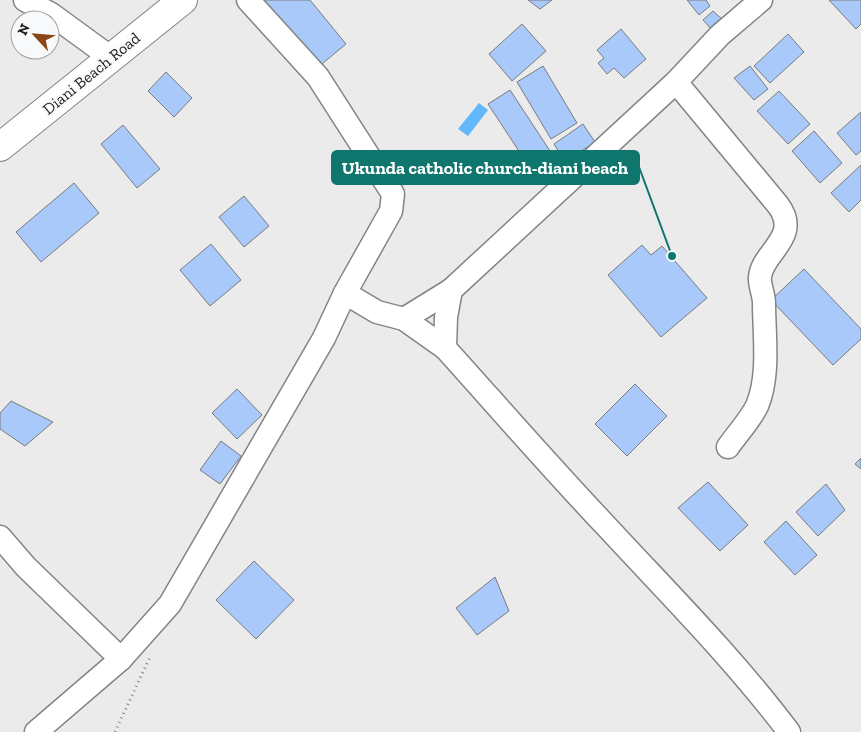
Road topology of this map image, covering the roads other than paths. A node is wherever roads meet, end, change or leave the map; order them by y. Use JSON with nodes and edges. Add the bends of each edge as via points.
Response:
{"nodes":[{"id":1,"x":25,"y":0,"type":"edge"},
{"id":2,"x":183,"y":0,"type":"edge"},
{"id":3,"x":248,"y":0,"type":"edge"},
{"id":4,"x":760,"y":0,"type":"edge"},
{"id":5,"x":110,"y":57,"type":"junction"},
{"id":6,"x":676,"y":82,"type":"junction"},
{"id":7,"x":0,"y":147,"type":"edge"},
{"id":8,"x":451,"y":290,"type":"junction"},
{"id":9,"x":344,"y":293,"type":"junction"},
{"id":10,"x":404,"y":319,"type":"junction"},
{"id":11,"x":445,"y":348,"type":"junction"},
{"id":12,"x":728,"y":446,"type":"dead end"},
{"id":13,"x":0,"y":537,"type":"edge"},
{"id":14,"x":122,"y":659,"type":"junction"},
{"id":15,"x":36,"y":732,"type":"edge"},
{"id":16,"x":789,"y":732,"type":"edge"}],
"edges":[{"from":1,"to":5,"type":"street","via":[[51,14]]},
{"from":2,"to":5,"type":"main road","name":"Diani Beach Road"},
{"from":3,"to":9,"type":"street","via":[[318,77],[393,194],[392,211]]},
{"from":4,"to":6,"type":"street","via":[[720,35]]},
{"from":5,"to":7,"type":"main road","name":"Diani Beach Road"},
{"from":6,"to":8,"type":"street"},
{"from":6,"to":12,"type":"street","via":[[778,205],[786,224],[776,251],[760,276],[764,297],[764,378],[760,398]]},
{"from":8,"to":10,"type":"street"},
{"from":8,"to":11,"type":"street"},
{"from":9,"to":10,"type":"street","via":[[377,312]]},
{"from":9,"to":14,"type":"street","via":[[324,338],[170,604]]},
{"from":10,"to":11,"type":"street"},
{"from":11,"to":16,"type":"street","via":[[607,528],[687,611],[754,686]]},
{"from":13,"to":14,"type":"street","via":[[26,567]]},
{"from":14,"to":15,"type":"street"}]}
